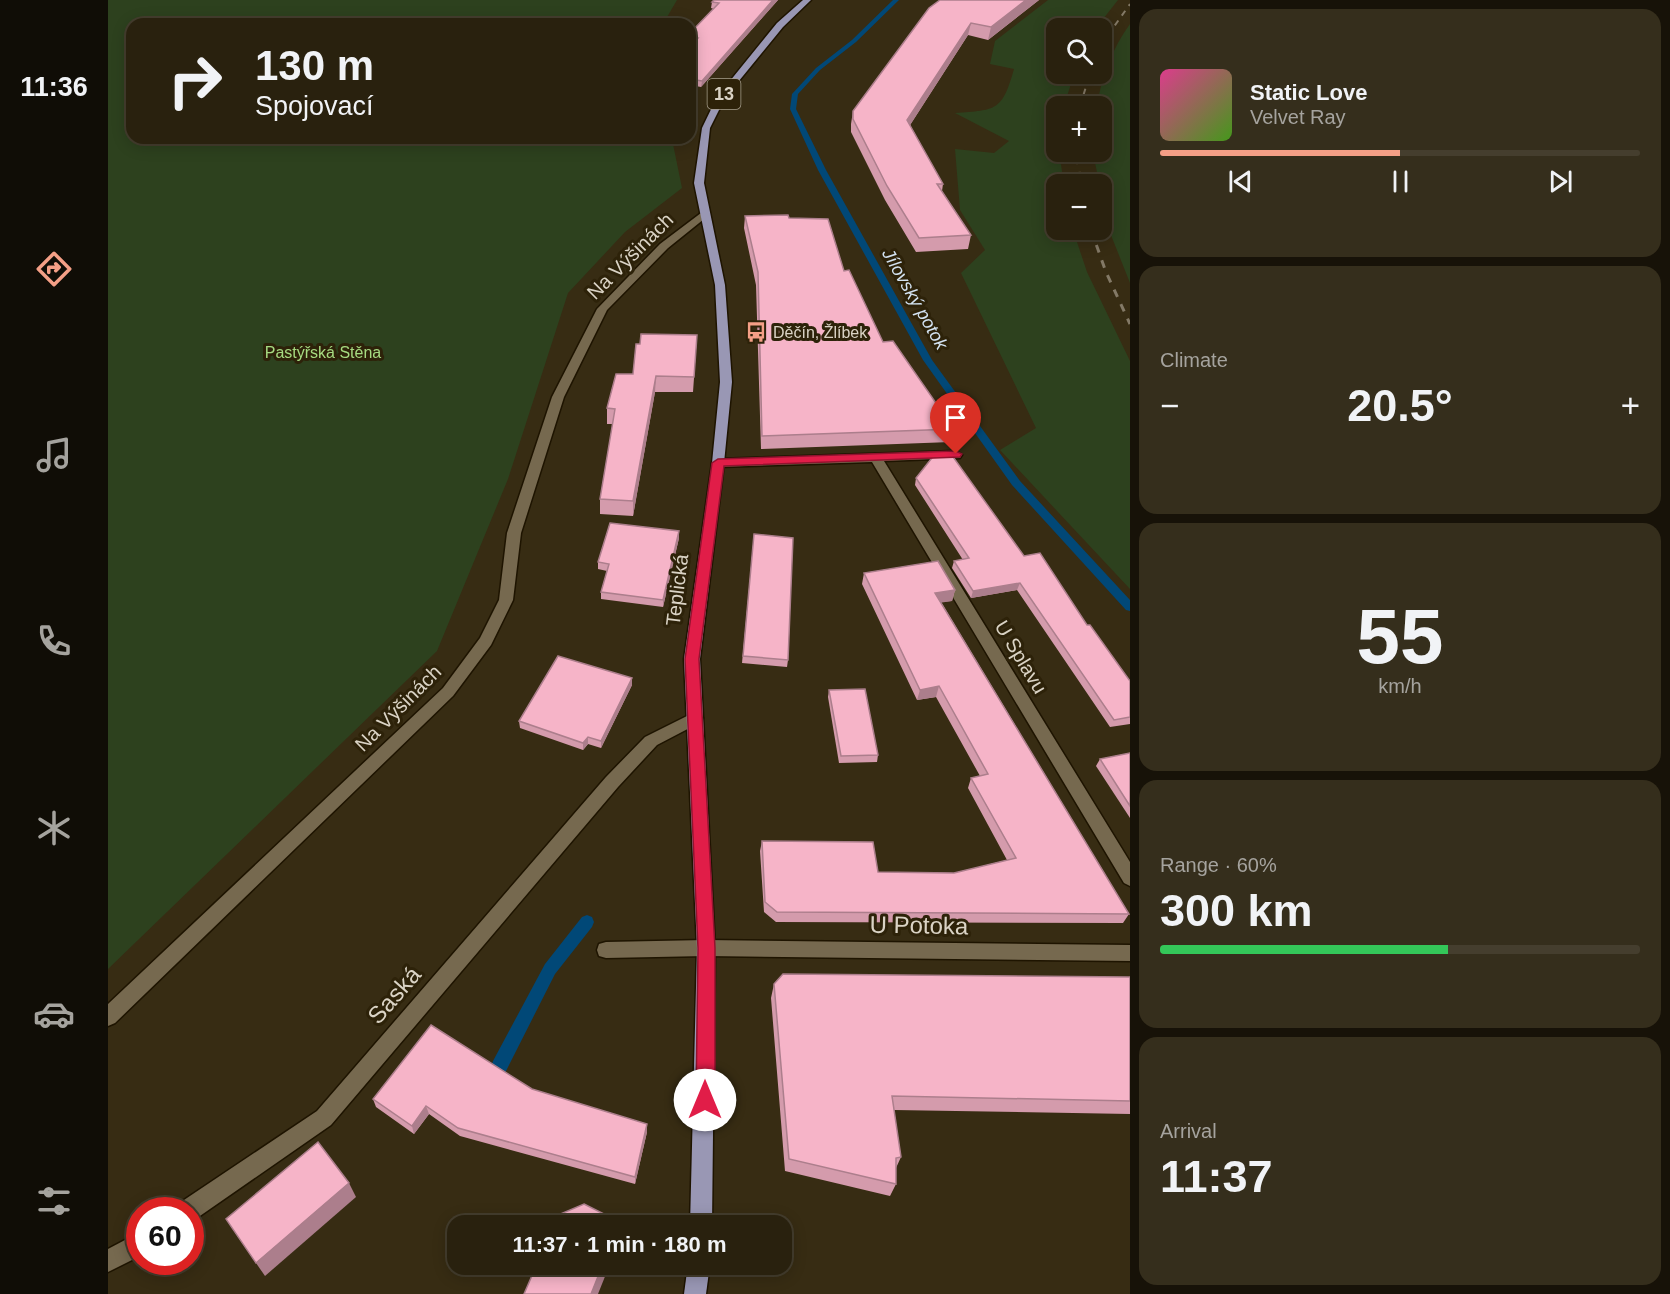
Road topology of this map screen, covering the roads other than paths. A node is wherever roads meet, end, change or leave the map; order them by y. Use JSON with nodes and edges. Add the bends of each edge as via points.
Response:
{"nodes":[{"id":1,"x":807,"y":0,"type":"edge"},
{"id":2,"x":704,"y":215,"type":"junction"},
{"id":3,"x":956,"y":454,"type":"dead end"},
{"id":4,"x":876,"y":458,"type":"junction"},
{"id":5,"x":718,"y":463,"type":"junction"},
{"id":6,"x":694,"y":718,"type":"junction"},
{"id":7,"x":1130,"y":878,"type":"edge"},
{"id":8,"x":706,"y":948,"type":"junction"},
{"id":9,"x":606,"y":950,"type":"dead end"},
{"id":10,"x":1130,"y":953,"type":"edge"},
{"id":11,"x":108,"y":1017,"type":"edge"},
{"id":12,"x":204,"y":1200,"type":"edge"},
{"id":13,"x":702,"y":1215,"type":"edge"},
{"id":14,"x":126,"y":1251,"type":"edge"},
{"id":15,"x":108,"y":1261,"type":"edge"},
{"id":16,"x":698,"y":1275,"type":"edge"},
{"id":17,"x":695,"y":1294,"type":"edge"}],
"edges":[{"from":1,"to":2,"type":"main road","name":"Teplická","number":"13","via":[[780,26],[721,98],[706,128],[699,183]]},
{"from":2,"to":5,"type":"main road","name":"Teplická","number":"13","via":[[720,285],[725,334],[726,382]]},
{"from":2,"to":11,"type":"street","name":"Na Výšinách","via":[[664,246],[602,309],[558,397],[514,533],[506,600],[486,642],[455,683]]},
{"from":3,"to":4,"type":"street"},
{"from":4,"to":5,"type":"street"},
{"from":4,"to":7,"type":"street","name":"U Splavu"},
{"from":5,"to":6,"type":"main road","name":"Teplická","number":"13","via":[[692,659]]},
{"from":6,"to":8,"type":"main road","name":"Teplická","number":"13"},
{"from":6,"to":12,"type":"street","name":"Saská","via":[[651,741],[612,782],[324,1118]]},
{"from":8,"to":9,"type":"street","name":"U Potoka"},
{"from":8,"to":10,"type":"street","name":"U Potoka"},
{"from":8,"to":13,"type":"main road","name":"Teplická","number":"13"},
{"from":14,"to":15,"type":"street"},
{"from":16,"to":17,"type":"main road"}]}
